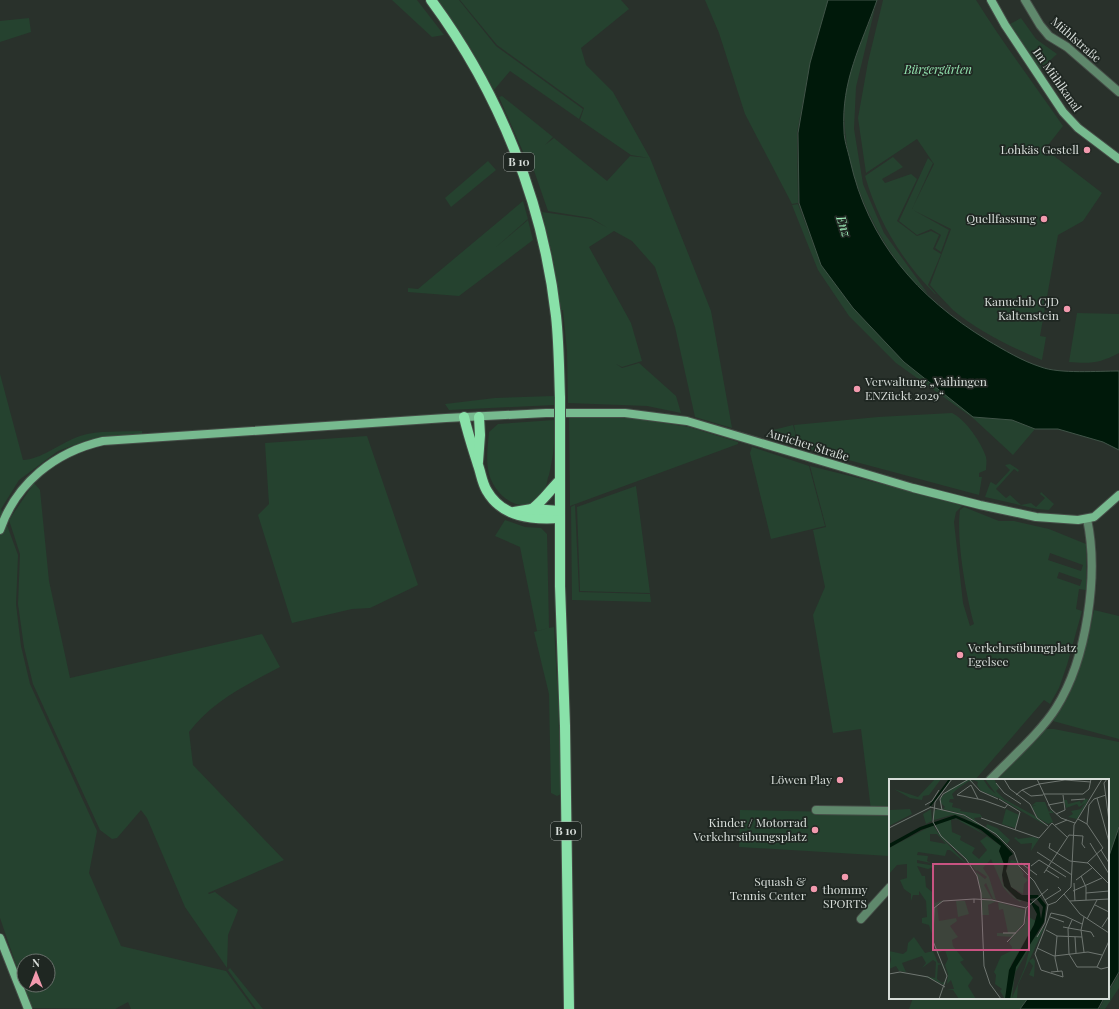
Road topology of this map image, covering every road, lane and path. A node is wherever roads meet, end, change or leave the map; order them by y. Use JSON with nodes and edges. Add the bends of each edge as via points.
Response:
{"nodes":[{"id":1,"x":430,"y":0,"type":"edge"},
{"id":2,"x":990,"y":0,"type":"edge"},
{"id":3,"x":1025,"y":0,"type":"edge"},
{"id":4,"x":1119,"y":92,"type":"edge"},
{"id":5,"x":1119,"y":159,"type":"edge"},
{"id":6,"x":479,"y":416,"type":"junction"},
{"id":7,"x":464,"y":417,"type":"junction"},
{"id":8,"x":478,"y":464,"type":"junction"},
{"id":9,"x":560,"y":480,"type":"junction"},
{"id":10,"x":1119,"y":495,"type":"edge"},
{"id":11,"x":532,"y":509,"type":"junction"},
{"id":12,"x":510,"y":512,"type":"junction"},
{"id":13,"x":560,"y":515,"type":"junction"},
{"id":14,"x":1087,"y":519,"type":"junction"},
{"id":15,"x":0,"y":530,"type":"edge"},
{"id":16,"x":991,"y":779,"type":"edge"},
{"id":17,"x":816,"y":810,"type":"dead end"},
{"id":18,"x":889,"y":811,"type":"edge"},
{"id":19,"x":889,"y":888,"type":"edge"},
{"id":20,"x":861,"y":919,"type":"dead end"},
{"id":21,"x":0,"y":938,"type":"edge"},
{"id":22,"x":28,"y":1009,"type":"edge"},
{"id":23,"x":569,"y":1009,"type":"edge"}],
"edges":[{"from":1,"to":9,"type":"main road","number":"B 10","bridge":true,"via":[[456,35],[484,84],[508,133],[528,186],[550,276],[558,338]]},
{"from":2,"to":5,"type":"street","name":"Im Mühlkanal","via":[[1063,112],[1078,128]]},
{"from":3,"to":4,"type":"street","name":"Mühlstraße","via":[[1050,36],[1067,47]]},
{"from":6,"to":7,"type":"street","name":"Auricher Straße"},
{"from":6,"to":8,"type":"main road"},
{"from":6,"to":14,"type":"street","name":"Auricher Straße","via":[[625,413],[687,421],[980,505],[1036,517]]},
{"from":7,"to":8,"type":"main road"},
{"from":7,"to":15,"type":"street","name":"Auricher Straße","via":[[121,439],[94,443],[68,452],[38,473],[14,501]]},
{"from":8,"to":12,"type":"main road","via":[[486,490],[496,504]]},
{"from":9,"to":11,"type":"main road","via":[[542,502]]},
{"from":9,"to":13,"type":"main road","number":"B 10"},
{"from":10,"to":14,"type":"street","name":"Auricher Straße","via":[[1094,517]]},
{"from":11,"to":12,"type":"main road"},
{"from":11,"to":13,"type":"main road"},
{"from":12,"to":13,"type":"main road","via":[[532,518]]},
{"from":13,"to":23,"type":"main road","number":"B 10"},
{"from":14,"to":16,"type":"street","via":[[1091,538],[1091,595],[1085,632],[1070,680],[1046,722]]},
{"from":17,"to":18,"type":"street"},
{"from":19,"to":20,"type":"street"},
{"from":21,"to":22,"type":"street"}]}
